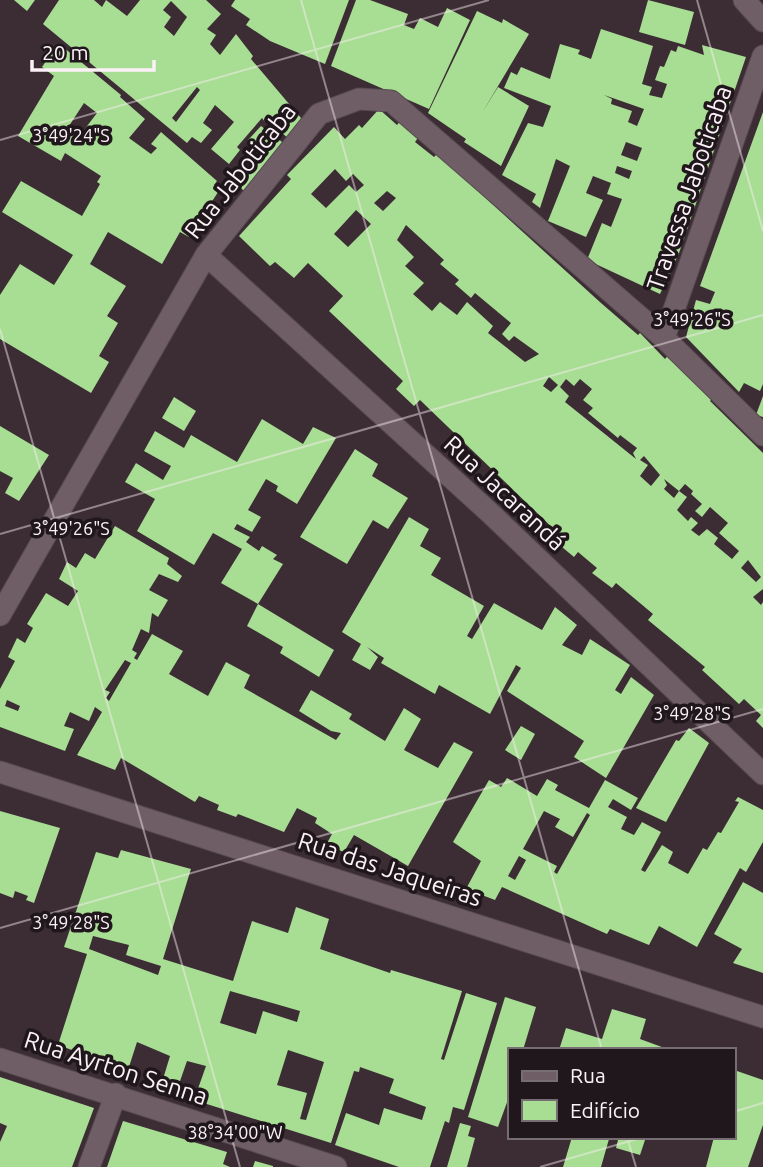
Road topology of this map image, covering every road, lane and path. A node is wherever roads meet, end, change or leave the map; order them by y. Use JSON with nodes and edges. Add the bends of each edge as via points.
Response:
{"nodes":[{"id":1,"x":763,"y":56,"type":"edge"},
{"id":2,"x":206,"y":255,"type":"junction"},
{"id":3,"x":664,"y":338,"type":"junction"},
{"id":4,"x":763,"y":435,"type":"edge"},
{"id":5,"x":0,"y":615,"type":"edge"},
{"id":6,"x":0,"y":772,"type":"edge"},
{"id":7,"x":763,"y":774,"type":"edge"},
{"id":8,"x":763,"y":1017,"type":"edge"},
{"id":9,"x":0,"y":1059,"type":"edge"},
{"id":10,"x":116,"y":1094,"type":"junction"},
{"id":11,"x":89,"y":1167,"type":"edge"},
{"id":12,"x":336,"y":1167,"type":"edge"}],
"edges":[{"from":1,"to":3,"type":"street","name":"Travessa Jaboticaba"},
{"from":2,"to":3,"type":"street","name":"Rua Jaboticaba","via":[[319,114],[359,99],[391,101]]},
{"from":2,"to":5,"type":"street","name":"Rua Jaboticaba"},
{"from":2,"to":7,"type":"street","name":"Rua Jacarandá","via":[[489,512]]},
{"from":3,"to":4,"type":"street","name":"Rua Jaboticaba"},
{"from":6,"to":8,"type":"street","name":"Rua das Jaqueiras"},
{"from":9,"to":10,"type":"street","name":"Rua Ayrton Senna"},
{"from":10,"to":11,"type":"street"},
{"from":10,"to":12,"type":"street","name":"Rua Ayrton Senna"}]}
